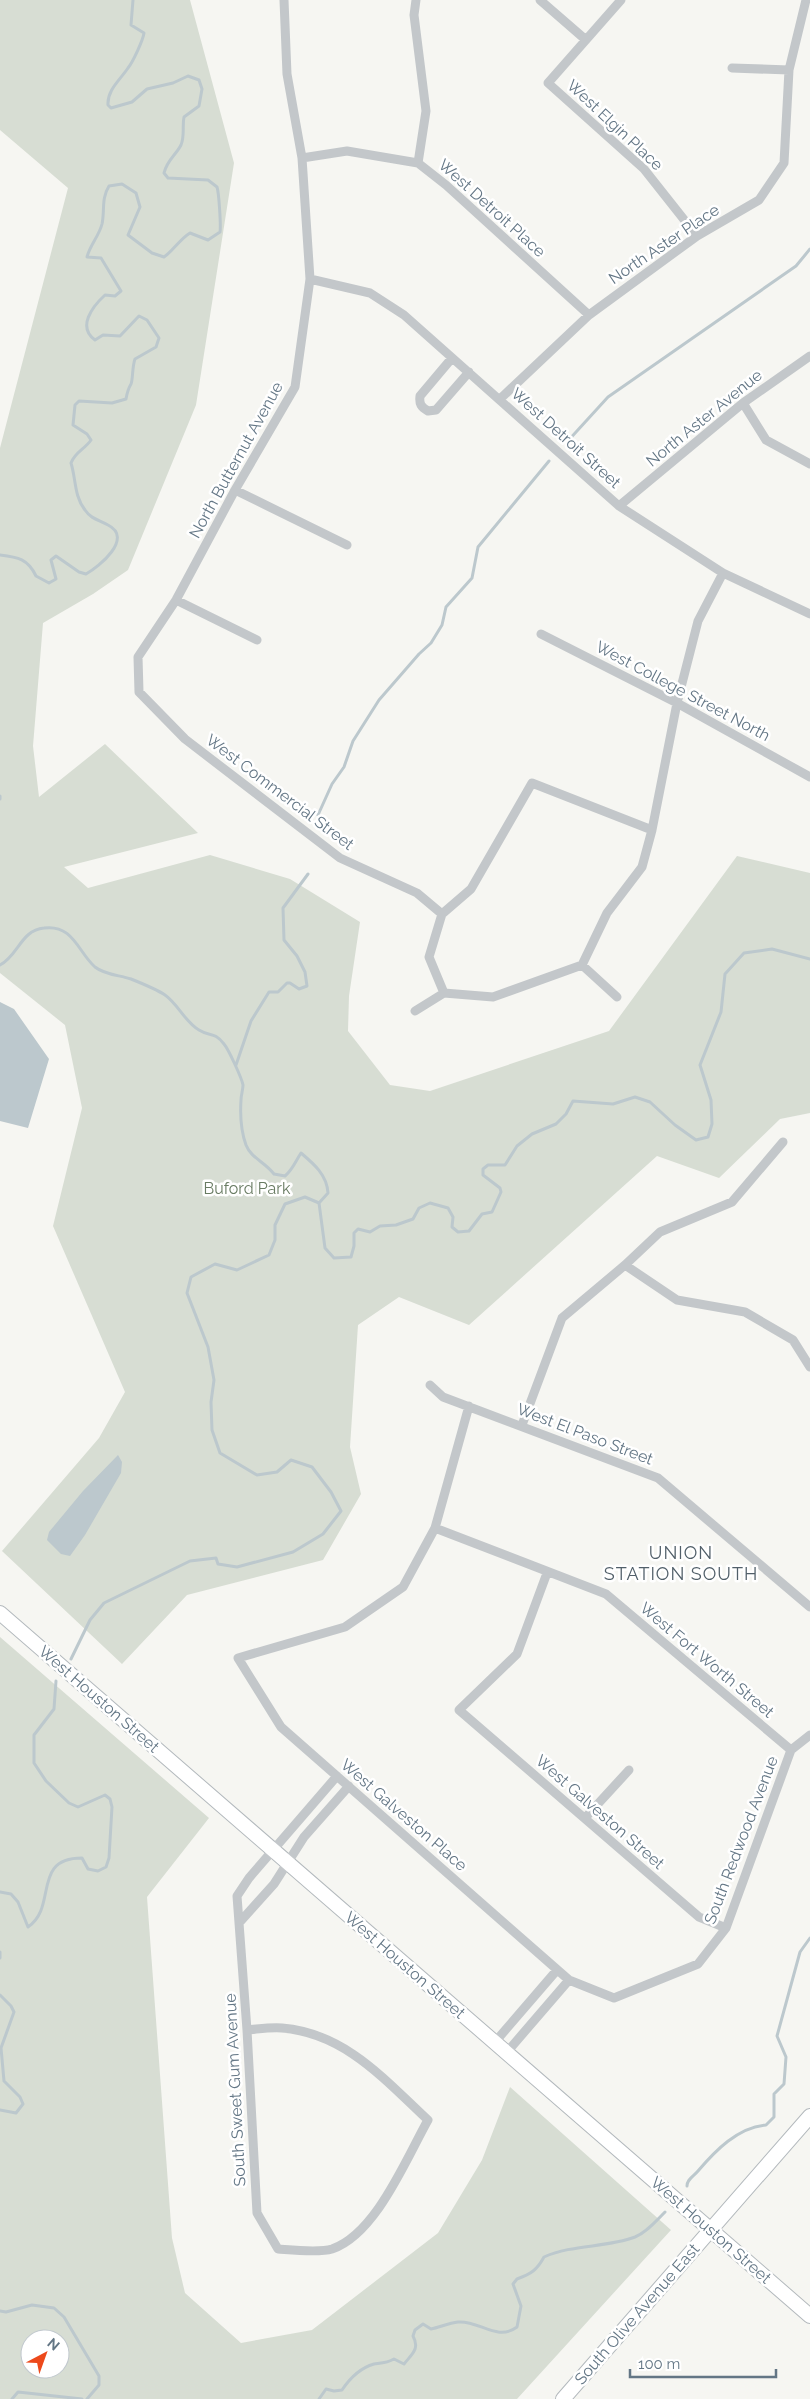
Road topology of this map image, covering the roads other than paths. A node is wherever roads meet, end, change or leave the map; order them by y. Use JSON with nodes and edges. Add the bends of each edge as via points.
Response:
{"nodes":[{"id":1,"x":284,"y":0,"type":"edge"},
{"id":2,"x":416,"y":0,"type":"edge"},
{"id":3,"x":540,"y":0,"type":"edge"},
{"id":4,"x":621,"y":0,"type":"edge"},
{"id":5,"x":806,"y":0,"type":"edge"},
{"id":6,"x":586,"y":40,"type":"junction"},
{"id":7,"x":732,"y":68,"type":"dead end"},
{"id":8,"x":789,"y":70,"type":"junction"},
{"id":9,"x":302,"y":158,"type":"junction"},
{"id":10,"x":418,"y":163,"type":"junction"},
{"id":11,"x":697,"y":236,"type":"junction"},
{"id":12,"x":310,"y":279,"type":"junction"},
{"id":13,"x":589,"y":315,"type":"junction"},
{"id":14,"x":810,"y":356,"type":"edge"},
{"id":15,"x":452,"y":358,"type":"junction"},
{"id":16,"x":469,"y":372,"type":"junction"},
{"id":17,"x":500,"y":399,"type":"junction"},
{"id":18,"x":743,"y":403,"type":"junction"},
{"id":19,"x":810,"y":464,"type":"edge"},
{"id":20,"x":235,"y":490,"type":"junction"},
{"id":21,"x":619,"y":506,"type":"junction"},
{"id":22,"x":347,"y":544,"type":"dead end"},
{"id":23,"x":723,"y":573,"type":"junction"},
{"id":24,"x":176,"y":600,"type":"junction"},
{"id":25,"x":810,"y":614,"type":"edge"},
{"id":26,"x":541,"y":634,"type":"dead end"},
{"id":27,"x":257,"y":640,"type":"dead end"},
{"id":28,"x":139,"y":692,"type":"joint"},
{"id":29,"x":677,"y":703,"type":"junction"},
{"id":30,"x":810,"y":777,"type":"edge"},
{"id":31,"x":652,"y":830,"type":"junction"},
{"id":32,"x":442,"y":914,"type":"junction"},
{"id":33,"x":582,"y":965,"type":"junction"},
{"id":34,"x":444,"y":993,"type":"junction"},
{"id":35,"x":617,"y":997,"type":"dead end"},
{"id":36,"x":415,"y":1011,"type":"dead end"},
{"id":37,"x":783,"y":1142,"type":"dead end"},
{"id":38,"x":625,"y":1265,"type":"junction"},
{"id":39,"x":810,"y":1367,"type":"edge"},
{"id":40,"x":430,"y":1385,"type":"dead end"},
{"id":41,"x":469,"y":1406,"type":"junction"},
{"id":42,"x":522,"y":1425,"type":"junction"},
{"id":43,"x":435,"y":1528,"type":"junction"},
{"id":44,"x":547,"y":1573,"type":"junction"},
{"id":45,"x":810,"y":1608,"type":"edge"},
{"id":46,"x":0,"y":1613,"type":"edge"},
{"id":47,"x":810,"y":1735,"type":"edge"},
{"id":48,"x":792,"y":1750,"type":"junction"},
{"id":49,"x":629,"y":1770,"type":"dead end"},
{"id":50,"x":338,"y":1776,"type":"junction"},
{"id":51,"x":348,"y":1786,"type":"junction"},
{"id":52,"x":585,"y":1818,"type":"junction"},
{"id":53,"x":274,"y":1851,"type":"junction"},
{"id":54,"x":287,"y":1862,"type":"junction"},
{"id":55,"x":239,"y":1923,"type":"junction"},
{"id":56,"x":726,"y":1928,"type":"junction"},
{"id":57,"x":557,"y":1970,"type":"junction"},
{"id":58,"x":569,"y":1980,"type":"junction"},
{"id":59,"x":248,"y":2030,"type":"junction"},
{"id":60,"x":495,"y":2042,"type":"junction"},
{"id":61,"x":507,"y":2052,"type":"junction"},
{"id":62,"x":810,"y":2116,"type":"edge"},
{"id":63,"x":712,"y":2229,"type":"junction"},
{"id":64,"x":810,"y":2316,"type":"edge"},
{"id":65,"x":563,"y":2399,"type":"edge"}],
"edges":[{"from":1,"to":9,"type":"street","name":"North Butternut Avenue","via":[[288,74]]},
{"from":2,"to":10,"type":"street","via":[[414,15],[426,111]]},
{"from":3,"to":6,"type":"street"},
{"from":4,"to":6,"type":"street"},
{"from":5,"to":8,"type":"street","name":"North Aster Place"},
{"from":6,"to":11,"type":"street","name":"West Elgin Place","via":[[548,83],[644,169]]},
{"from":7,"to":8,"type":"street"},
{"from":8,"to":11,"type":"street","name":"North Aster Place","via":[[784,163],[759,200]]},
{"from":9,"to":10,"type":"street","name":"West Detroit Place","via":[[347,151]]},
{"from":9,"to":12,"type":"street","name":"North Butternut Avenue"},
{"from":10,"to":13,"type":"street","name":"West Detroit Place"},
{"from":11,"to":13,"type":"street","name":"North Aster Place"},
{"from":12,"to":15,"type":"street","name":"West Detroit Street","via":[[370,293],[404,315]]},
{"from":12,"to":20,"type":"street","name":"North Butternut Avenue","via":[[295,388]]},
{"from":13,"to":17,"type":"street","name":"North Aster Place"},
{"from":14,"to":18,"type":"street","name":"North Aster Avenue"},
{"from":15,"to":16,"type":"street","name":"West Detroit Street"},
{"from":15,"to":16,"type":"street","via":[[420,396],[422,408],[428,412],[436,410]]},
{"from":16,"to":17,"type":"street","name":"West Detroit Street"},
{"from":17,"to":21,"type":"street","name":"West Detroit Street"},
{"from":18,"to":19,"type":"street","via":[[766,440]]},
{"from":18,"to":21,"type":"street","name":"North Aster Avenue"},
{"from":20,"to":22,"type":"street"},
{"from":20,"to":24,"type":"street","name":"North Butternut Avenue"},
{"from":21,"to":23,"type":"street","name":"West Detroit Street"},
{"from":23,"to":25,"type":"street","name":"West Detroit Street"},
{"from":23,"to":29,"type":"street","via":[[698,621]]},
{"from":24,"to":27,"type":"street"},
{"from":24,"to":28,"type":"street","name":"North Butternut Avenue","via":[[138,657]]},
{"from":26,"to":29,"type":"street","name":"West College Street North"},
{"from":28,"to":32,"type":"street","name":"West Commercial Street","via":[[185,739],[340,858],[417,894]]},
{"from":29,"to":30,"type":"street","name":"West College Street North"},
{"from":29,"to":31,"type":"street"},
{"from":31,"to":32,"type":"street","via":[[532,783],[471,889]]},
{"from":31,"to":33,"type":"street","via":[[642,867],[607,913]]},
{"from":32,"to":34,"type":"street","via":[[429,957]]},
{"from":33,"to":34,"type":"street","via":[[493,998]]},
{"from":33,"to":35,"type":"street"},
{"from":34,"to":36,"type":"street"},
{"from":37,"to":38,"type":"street","via":[[732,1202],[660,1232]]},
{"from":38,"to":39,"type":"street","via":[[677,1300],[745,1312],[792,1340]]},
{"from":38,"to":42,"type":"street","via":[[562,1318]]},
{"from":40,"to":41,"type":"street","name":"West El Paso Street","via":[[443,1397]]},
{"from":41,"to":42,"type":"street","name":"West El Paso Street"},
{"from":41,"to":43,"type":"street"},
{"from":42,"to":45,"type":"street","name":"West El Paso Street","via":[[658,1478]]},
{"from":43,"to":44,"type":"street","name":"West Fort Worth Street"},
{"from":43,"to":50,"type":"street","name":"West Galveston Place","via":[[403,1587],[345,1628],[238,1658],[281,1727]]},
{"from":44,"to":48,"type":"street","name":"West Fort Worth Street","via":[[606,1594]]},
{"from":44,"to":52,"type":"street","name":"West Galveston Street","via":[[517,1654],[459,1710]]},
{"from":46,"to":53,"type":"main road","name":"West Houston Street"},
{"from":47,"to":48,"type":"street","name":"South Redwood Avenue"},
{"from":48,"to":56,"type":"street","name":"South Redwood Avenue"},
{"from":49,"to":52,"type":"street"},
{"from":50,"to":51,"type":"street","name":"West Galveston Place"},
{"from":50,"to":53,"type":"street","name":"South Sweet Gum Avenue"},
{"from":51,"to":54,"type":"street"},
{"from":51,"to":57,"type":"street","name":"West Galveston Place"},
{"from":52,"to":56,"type":"street","name":"West Galveston Street","via":[[699,1918]]},
{"from":53,"to":54,"type":"main road","name":"West Houston Street"},
{"from":53,"to":55,"type":"street","name":"South Sweet Gum Avenue","via":[[237,1896]]},
{"from":54,"to":55,"type":"street","via":[[269,1890]]},
{"from":54,"to":60,"type":"main road","name":"West Houston Street"},
{"from":55,"to":59,"type":"street","name":"South Sweet Gum Avenue"},
{"from":56,"to":58,"type":"street","name":"South Redwood Avenue","via":[[698,1964],[614,1998]]},
{"from":57,"to":58,"type":"street","name":"West Galveston Place"},
{"from":57,"to":60,"type":"street"},
{"from":58,"to":61,"type":"street"},
{"from":59,"to":59,"type":"street","name":"South Sweet Gum Avenue","via":[[257,2213],[278,2250],[330,2250],[352,2240],[374,2218],[428,2120],[360,2058],[329,2040],[283,2028]]},
{"from":60,"to":61,"type":"main road","name":"West Houston Street"},
{"from":61,"to":63,"type":"main road","name":"West Houston Street"},
{"from":62,"to":63,"type":"main road","name":"South Olive Avenue East"},
{"from":63,"to":64,"type":"main road","name":"West Houston Street"},
{"from":63,"to":65,"type":"main road","name":"South Olive Avenue East"}]}
